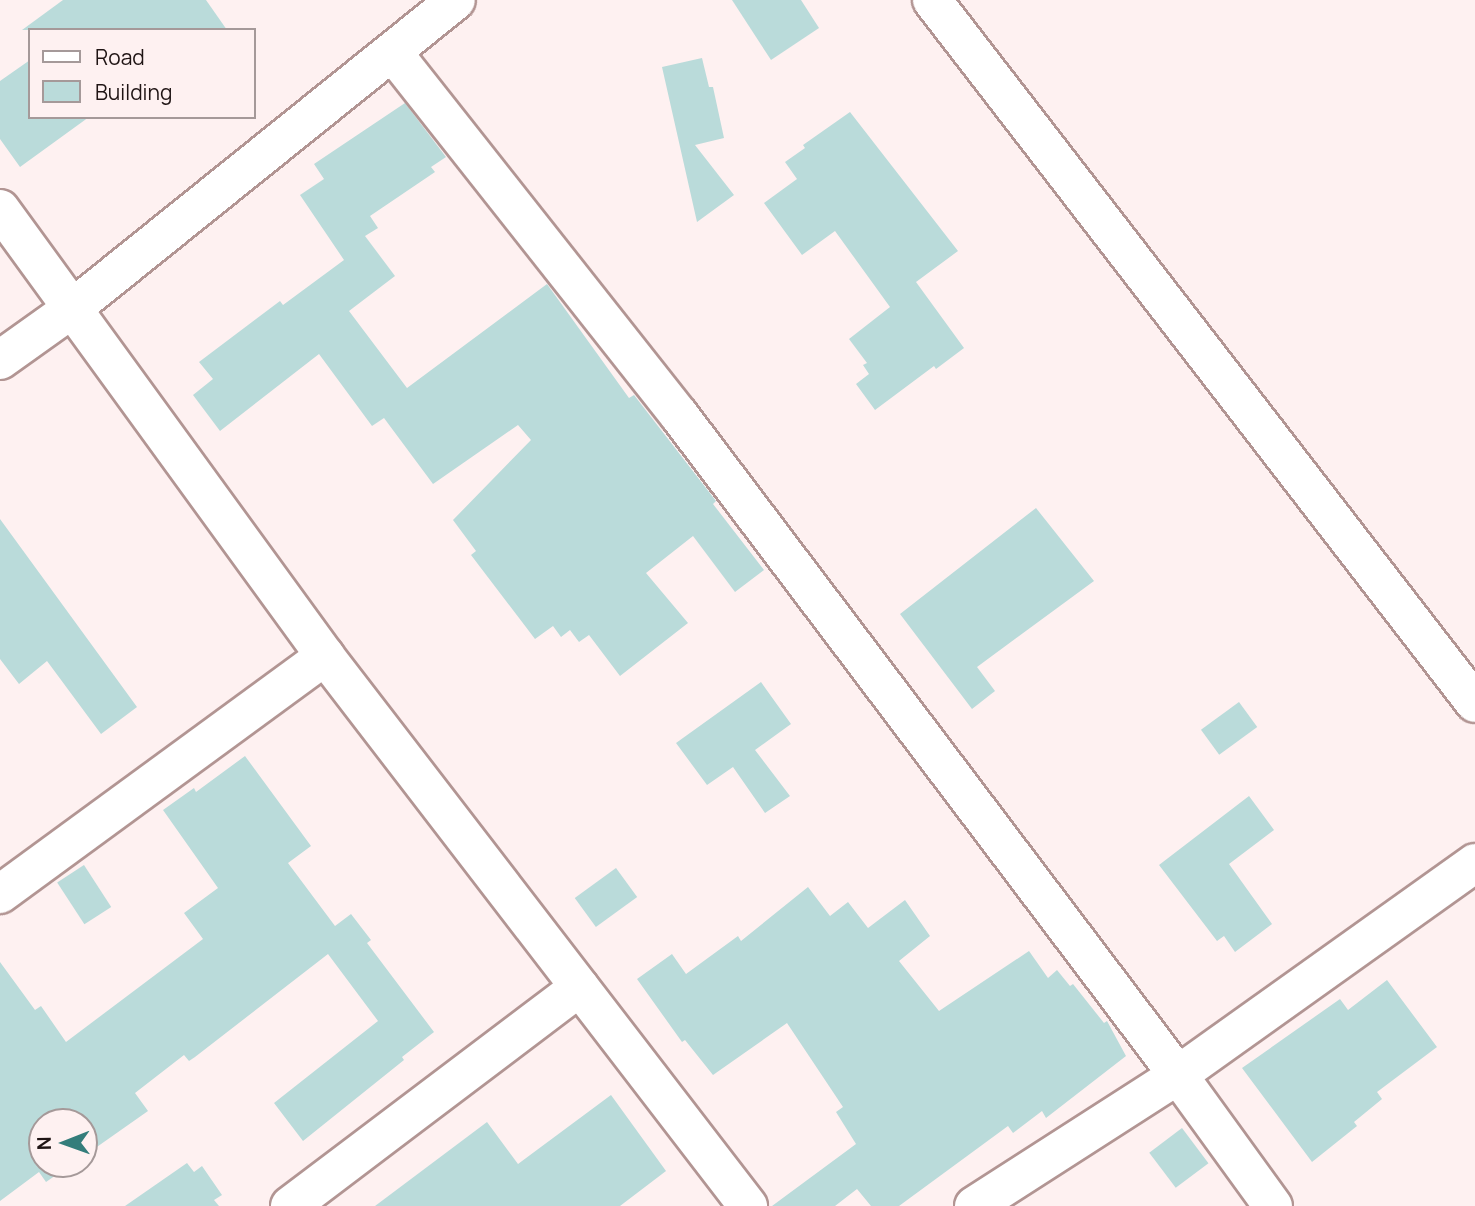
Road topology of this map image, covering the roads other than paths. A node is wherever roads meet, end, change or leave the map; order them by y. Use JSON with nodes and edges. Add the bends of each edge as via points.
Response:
{"nodes":[{"id":1,"x":456,"y":0,"type":"edge"},
{"id":2,"x":932,"y":0,"type":"edge"},
{"id":3,"x":393,"y":53,"type":"junction"},
{"id":4,"x":0,"y":209,"type":"edge"},
{"id":5,"x":73,"y":308,"type":"junction"},
{"id":6,"x":0,"y":360,"type":"edge"},
{"id":7,"x":325,"y":656,"type":"junction"},
{"id":8,"x":1475,"y":703,"type":"edge"},
{"id":9,"x":1475,"y":863,"type":"edge"},
{"id":10,"x":0,"y":894,"type":"edge"},
{"id":11,"x":580,"y":987,"type":"junction"},
{"id":12,"x":1178,"y":1075,"type":"junction"},
{"id":13,"x":290,"y":1206,"type":"edge"},
{"id":14,"x":748,"y":1206,"type":"edge"},
{"id":15,"x":974,"y":1206,"type":"edge"},
{"id":16,"x":1273,"y":1206,"type":"edge"}],
"edges":[{"from":1,"to":3,"type":"street"},
{"from":2,"to":8,"type":"street"},
{"from":3,"to":5,"type":"street"},
{"from":3,"to":12,"type":"street","via":[[679,415]]},
{"from":4,"to":5,"type":"street"},
{"from":5,"to":6,"type":"street"},
{"from":5,"to":7,"type":"street"},
{"from":7,"to":10,"type":"street"},
{"from":7,"to":11,"type":"street"},
{"from":9,"to":12,"type":"street"},
{"from":11,"to":13,"type":"street"},
{"from":11,"to":14,"type":"street"},
{"from":12,"to":15,"type":"street"},
{"from":12,"to":16,"type":"street"}]}
